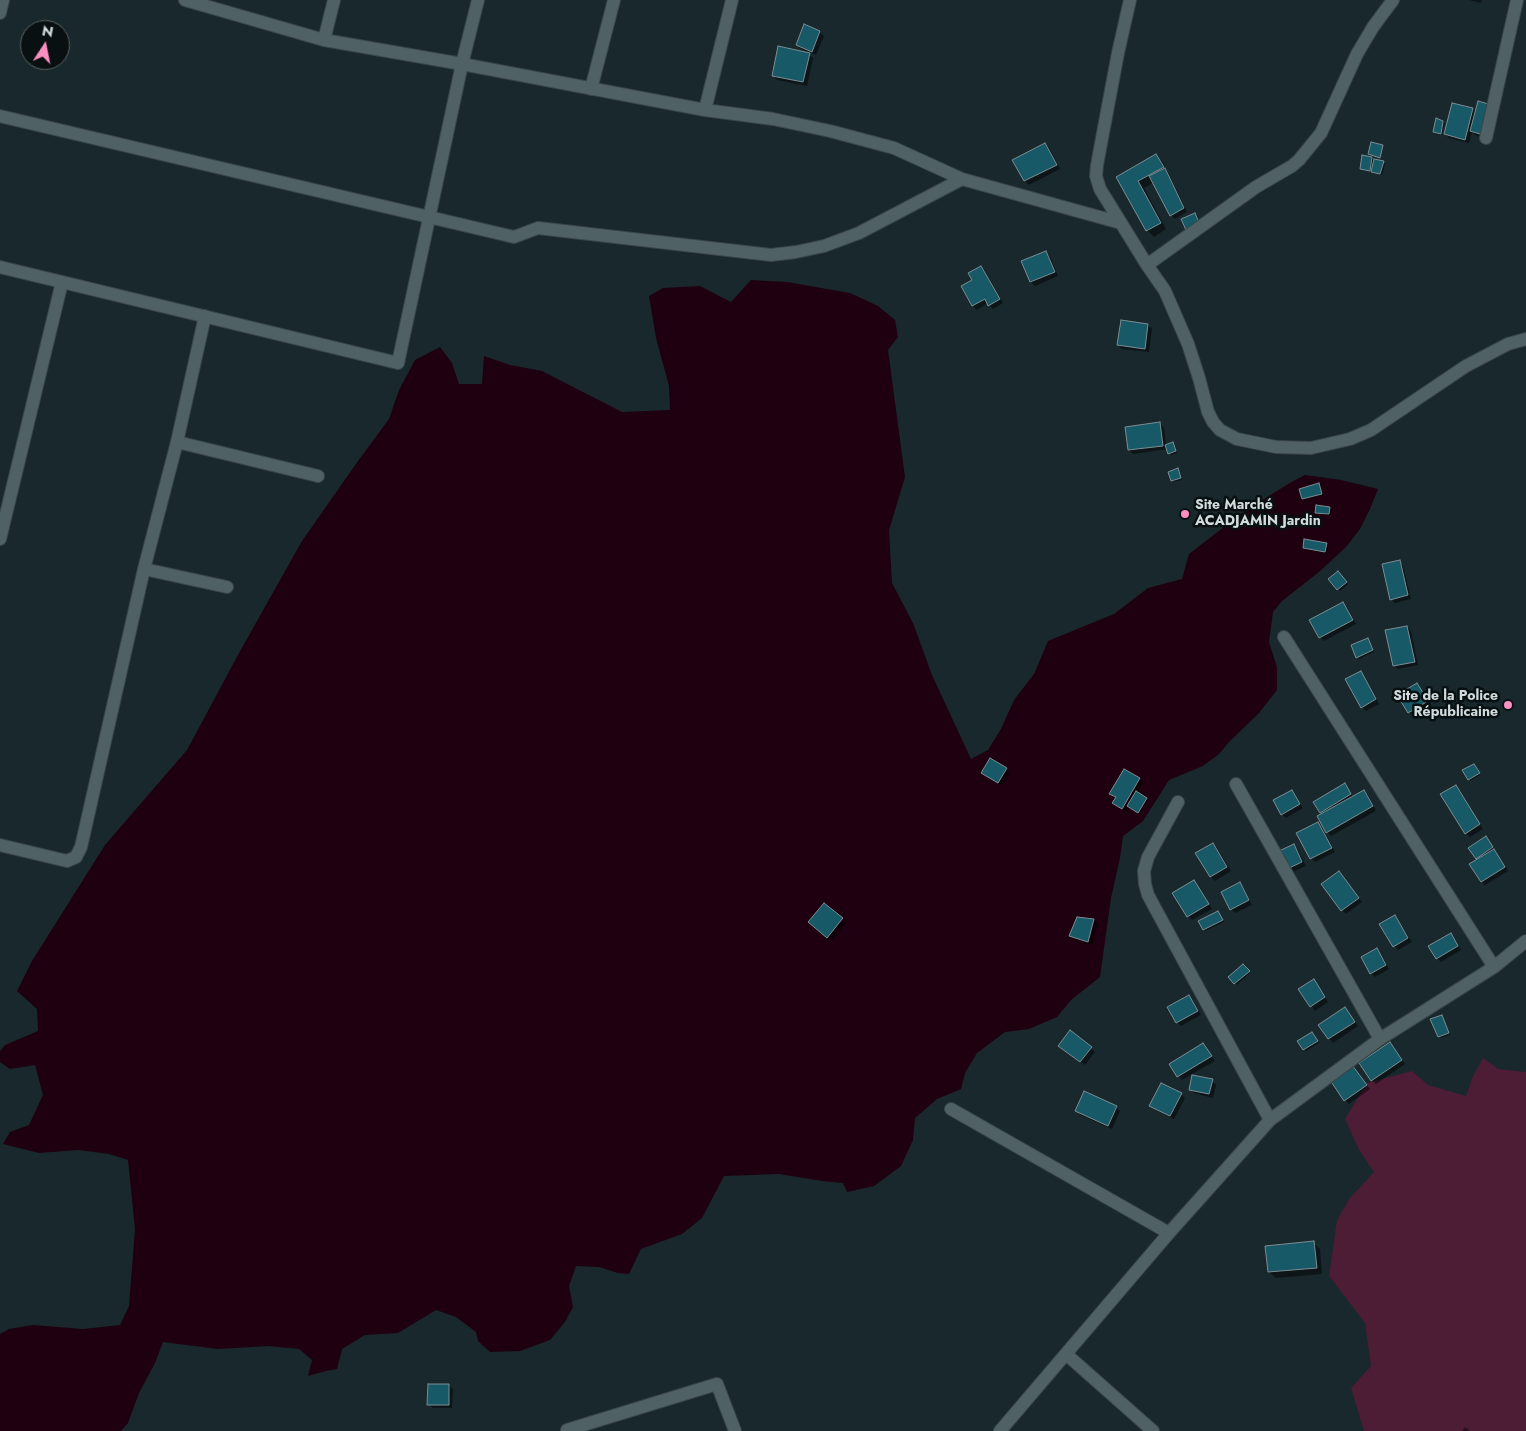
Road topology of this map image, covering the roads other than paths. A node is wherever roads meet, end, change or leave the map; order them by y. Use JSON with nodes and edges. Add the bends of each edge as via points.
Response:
{"nodes":[{"id":1,"x":3,"y":0,"type":"edge"},
{"id":2,"x":185,"y":0,"type":"edge"},
{"id":3,"x":334,"y":0,"type":"edge"},
{"id":4,"x":478,"y":0,"type":"edge"},
{"id":5,"x":614,"y":0,"type":"edge"},
{"id":6,"x":732,"y":0,"type":"edge"},
{"id":7,"x":1130,"y":0,"type":"edge"},
{"id":8,"x":1393,"y":0,"type":"edge"},
{"id":9,"x":1517,"y":0,"type":"edge"},
{"id":10,"x":0,"y":13,"type":"edge"},
{"id":11,"x":324,"y":40,"type":"junction"},
{"id":12,"x":462,"y":64,"type":"junction"},
{"id":13,"x":591,"y":88,"type":"junction"},
{"id":14,"x":705,"y":110,"type":"junction"},
{"id":15,"x":0,"y":116,"type":"edge"},
{"id":16,"x":1486,"y":138,"type":"dead end"},
{"id":17,"x":962,"y":178,"type":"junction"},
{"id":18,"x":429,"y":217,"type":"junction"},
{"id":19,"x":1121,"y":223,"type":"junction"},
{"id":20,"x":1147,"y":265,"type":"junction"},
{"id":21,"x":0,"y":267,"type":"edge"},
{"id":22,"x":62,"y":282,"type":"junction"},
{"id":23,"x":205,"y":316,"type":"junction"},
{"id":24,"x":1526,"y":339,"type":"edge"},
{"id":25,"x":177,"y":442,"type":"junction"},
{"id":26,"x":318,"y":476,"type":"dead end"},
{"id":27,"x":0,"y":539,"type":"edge"},
{"id":28,"x":144,"y":569,"type":"junction"},
{"id":29,"x":227,"y":588,"type":"dead end"},
{"id":30,"x":1284,"y":637,"type":"dead end"},
{"id":31,"x":1236,"y":784,"type":"dead end"},
{"id":32,"x":1178,"y":802,"type":"dead end"},
{"id":33,"x":0,"y":845,"type":"edge"},
{"id":34,"x":1526,"y":941,"type":"edge"},
{"id":35,"x":1494,"y":967,"type":"junction"},
{"id":36,"x":1380,"y":1039,"type":"junction"},
{"id":37,"x":951,"y":1109,"type":"dead end"},
{"id":38,"x":1270,"y":1120,"type":"junction"},
{"id":39,"x":1168,"y":1233,"type":"junction"},
{"id":40,"x":1066,"y":1354,"type":"junction"},
{"id":41,"x":567,"y":1430,"type":"edge"},
{"id":42,"x":735,"y":1431,"type":"edge"},
{"id":43,"x":1000,"y":1431,"type":"edge"},
{"id":44,"x":1153,"y":1431,"type":"edge"}],
"edges":[{"from":1,"to":10,"type":"street"},
{"from":2,"to":11,"type":"street"},
{"from":3,"to":11,"type":"street"},
{"from":4,"to":12,"type":"street"},
{"from":5,"to":13,"type":"street"},
{"from":6,"to":14,"type":"street"},
{"from":7,"to":19,"type":"street","via":[[1096,176],[1100,189]]},
{"from":8,"to":20,"type":"street","via":[[1357,54],[1321,133],[1299,160]]},
{"from":9,"to":16,"type":"street"},
{"from":11,"to":12,"type":"street"},
{"from":12,"to":13,"type":"street"},
{"from":12,"to":18,"type":"street"},
{"from":13,"to":14,"type":"street"},
{"from":14,"to":17,"type":"street","via":[[830,131],[894,148]]},
{"from":15,"to":18,"type":"street"},
{"from":17,"to":18,"type":"street","via":[[858,233],[824,246],[771,255],[538,228],[514,237]]},
{"from":17,"to":19,"type":"street"},
{"from":18,"to":23,"type":"street","via":[[398,363]]},
{"from":19,"to":20,"type":"street"},
{"from":20,"to":24,"type":"street","via":[[1165,291],[1188,344],[1213,422],[1237,439],[1256,443],[1311,448],[1350,439],[1371,430],[1466,366],[1508,344]]},
{"from":21,"to":22,"type":"street"},
{"from":22,"to":23,"type":"street"},
{"from":22,"to":27,"type":"street"},
{"from":23,"to":25,"type":"street"},
{"from":25,"to":26,"type":"street"},
{"from":25,"to":28,"type":"street"},
{"from":28,"to":29,"type":"street"},
{"from":28,"to":33,"type":"street","via":[[81,847],[76,857],[67,861]]},
{"from":30,"to":35,"type":"street"},
{"from":31,"to":36,"type":"street"},
{"from":32,"to":38,"type":"street","via":[[1148,857],[1144,884]]},
{"from":34,"to":35,"type":"street"},
{"from":35,"to":36,"type":"street"},
{"from":36,"to":38,"type":"street"},
{"from":37,"to":39,"type":"street"},
{"from":38,"to":39,"type":"street"},
{"from":39,"to":40,"type":"street"},
{"from":40,"to":43,"type":"street"},
{"from":40,"to":44,"type":"street"},
{"from":41,"to":42,"type":"street","via":[[717,1384]]}]}
